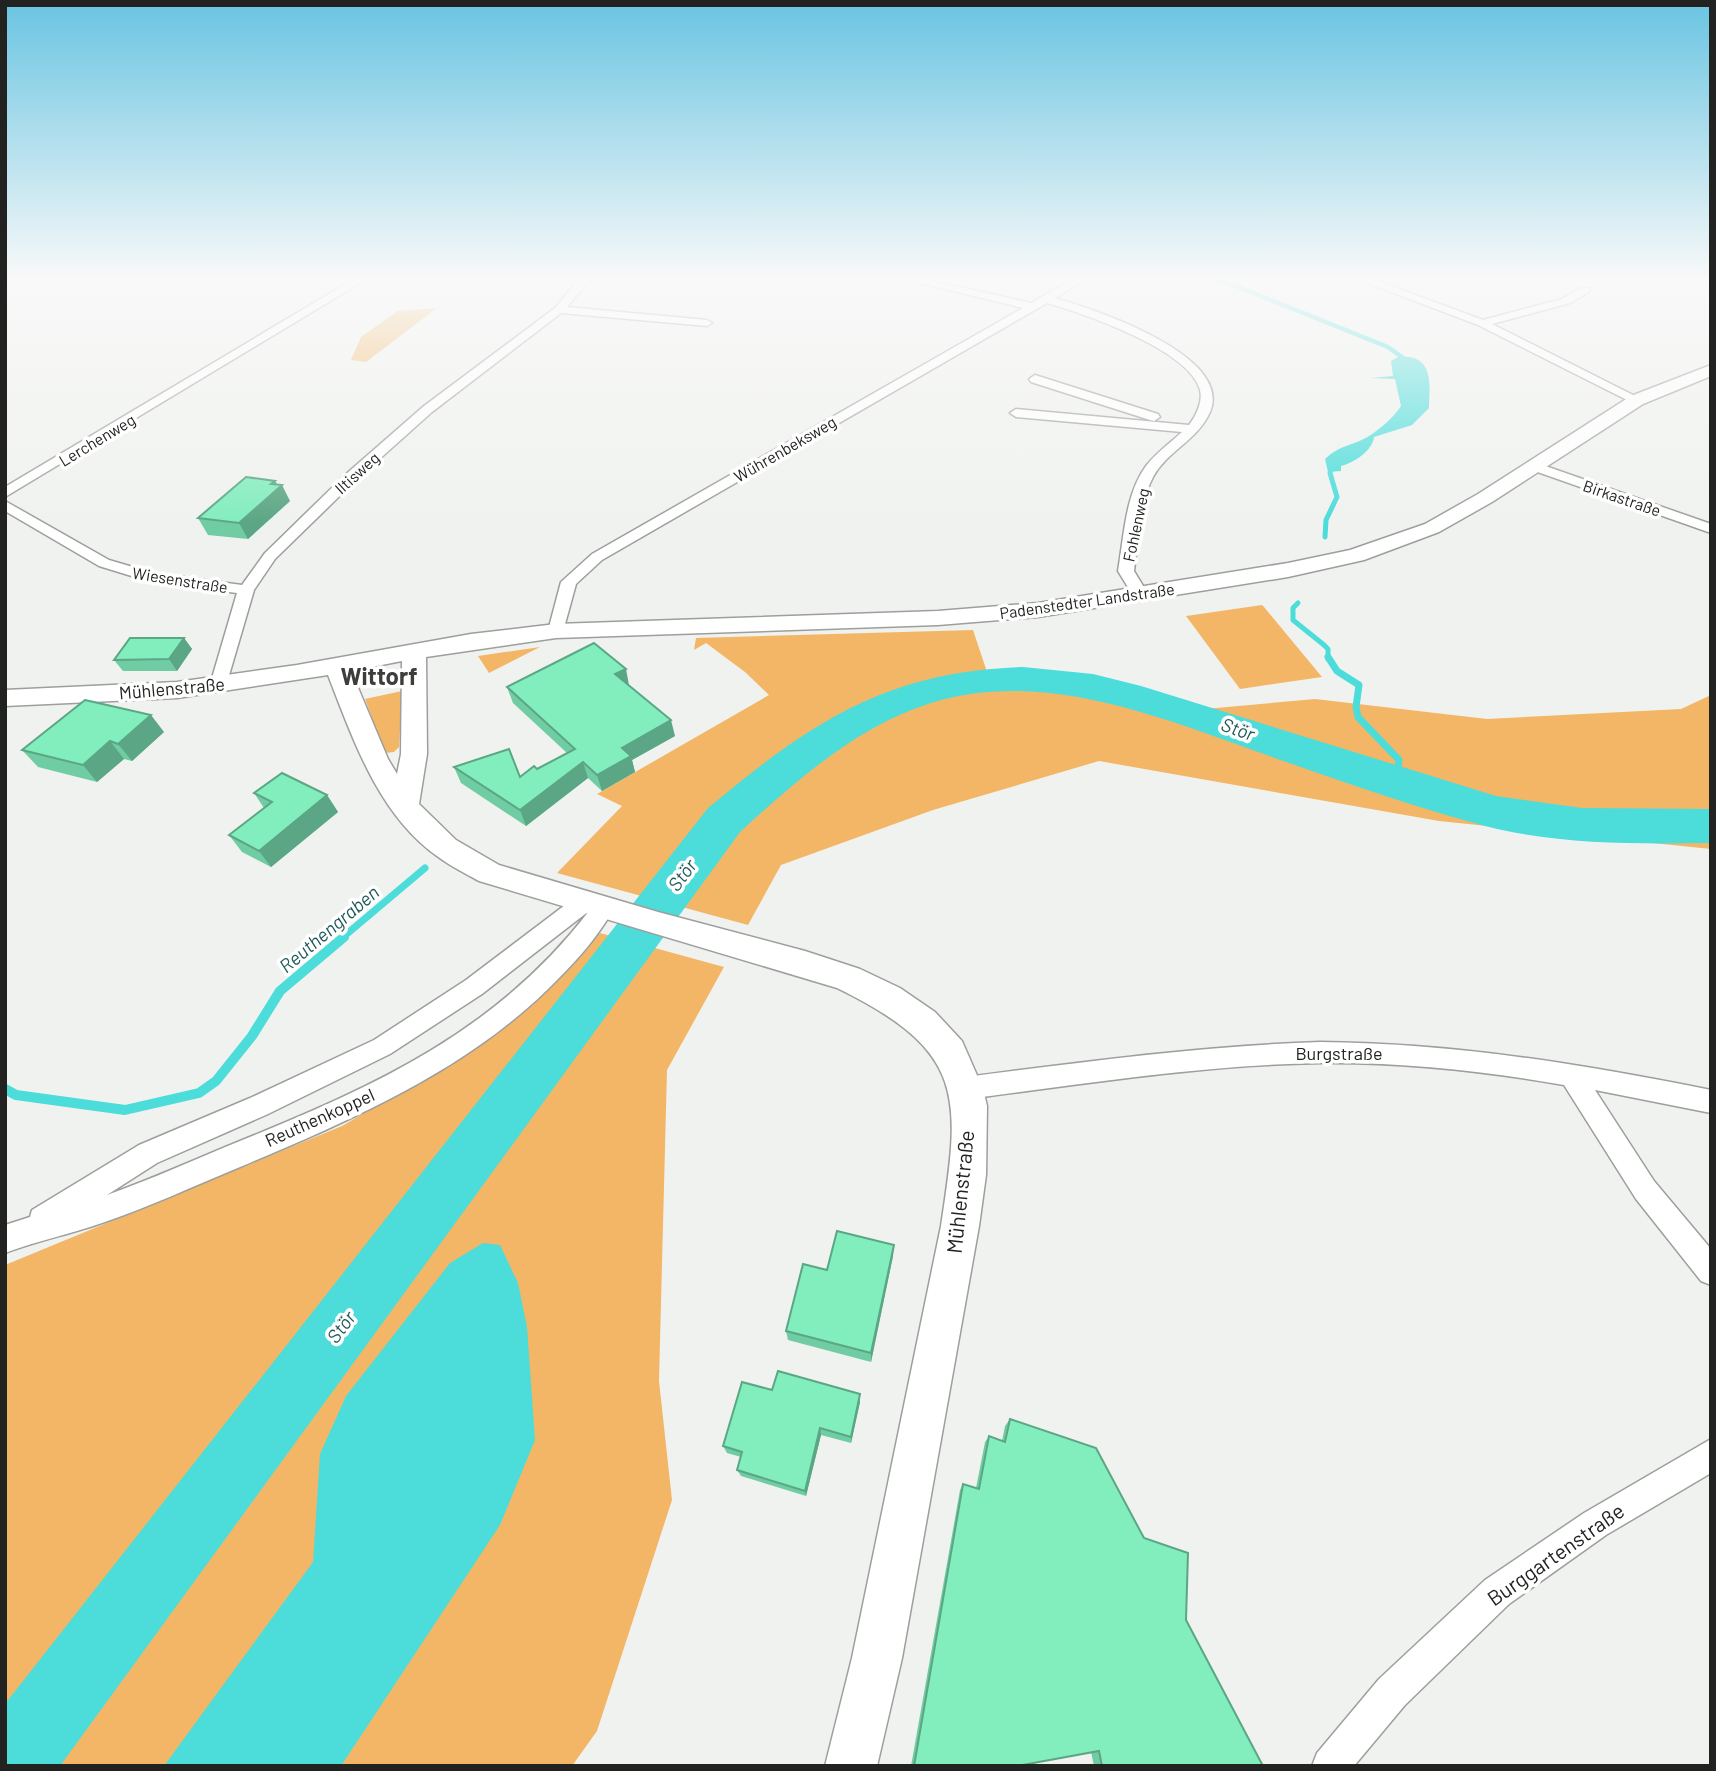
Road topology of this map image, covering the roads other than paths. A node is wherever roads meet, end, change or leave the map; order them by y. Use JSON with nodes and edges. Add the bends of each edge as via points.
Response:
{"nodes":[{"id":1,"x":229,"y":359,"type":"edge"},
{"id":2,"x":494,"y":359,"type":"edge"},
{"id":3,"x":942,"y":359,"type":"edge"},
{"id":4,"x":1179,"y":359,"type":"edge"},
{"id":5,"x":1554,"y":359,"type":"edge"},
{"id":6,"x":1711,"y":370,"type":"edge"},
{"id":7,"x":1035,"y":379,"type":"dead end"},
{"id":8,"x":1637,"y":400,"type":"junction"},
{"id":9,"x":1016,"y":413,"type":"dead end"},
{"id":10,"x":1192,"y":429,"type":"junction"},
{"id":11,"x":1534,"y":466,"type":"junction"},
{"id":12,"x":5,"y":493,"type":"edge"},
{"id":13,"x":5,"y":505,"type":"edge"},
{"id":14,"x":1711,"y":529,"type":"edge"},
{"id":15,"x":246,"y":590,"type":"junction"},
{"id":16,"x":1140,"y":594,"type":"junction"},
{"id":17,"x":556,"y":631,"type":"junction"},
{"id":18,"x":414,"y":651,"type":"junction"},
{"id":19,"x":337,"y":666,"type":"junction"},
{"id":20,"x":219,"y":685,"type":"junction"},
{"id":21,"x":5,"y":698,"type":"edge"},
{"id":22,"x":405,"y":807,"type":"junction"},
{"id":23,"x":602,"y":908,"type":"junction"},
{"id":24,"x":1571,"y":1074,"type":"junction"},
{"id":25,"x":966,"y":1088,"type":"junction"},
{"id":26,"x":1711,"y":1102,"type":"edge"},
{"id":27,"x":15,"y":1235,"type":"edge"},
{"id":28,"x":1711,"y":1271,"type":"edge"},
{"id":29,"x":1711,"y":1455,"type":"edge"},
{"id":30,"x":851,"y":1766,"type":"edge"},
{"id":31,"x":1330,"y":1766,"type":"edge"}],
"edges":[{"from":1,"to":12,"type":"street","name":"Lerchenweg"},
{"from":2,"to":15,"type":"street","name":"Iltisweg","via":[[350,478],[284,541]]},
{"from":3,"to":17,"type":"street","name":"Wührenbeksweg","via":[[597,557],[569,582]]},
{"from":4,"to":10,"type":"street","name":"Fohlenweg","via":[[1203,380],[1209,397]]},
{"from":5,"to":8,"type":"street"},
{"from":6,"to":8,"type":"street","name":"Padenstedter Landstraße"},
{"from":7,"to":10,"type":"street"},
{"from":8,"to":11,"type":"street","name":"Padenstedter Landstraße"},
{"from":9,"to":10,"type":"street"},
{"from":10,"to":16,"type":"street","name":"Fohlenweg","via":[[1160,459],[1142,489],[1126,571]]},
{"from":11,"to":14,"type":"street","name":"Birkastraße"},
{"from":11,"to":16,"type":"street","name":"Padenstedter Landstraße","via":[[1439,524],[1385,546],[1318,564]]},
{"from":13,"to":15,"type":"street","name":"Wiesenstraße","via":[[104,563],[151,577]]},
{"from":15,"to":20,"type":"street","name":"Iltisweg"},
{"from":16,"to":17,"type":"street","name":"Padenstedter Landstraße","via":[[1038,610],[938,618]]},
{"from":17,"to":18,"type":"street","name":"Padenstedter Landstraße"},
{"from":18,"to":19,"type":"street","name":"Mühlenstraße"},
{"from":18,"to":22,"type":"street","via":[[414,754]]},
{"from":19,"to":20,"type":"street","name":"Mühlenstraße"},
{"from":19,"to":22,"type":"street","name":"Mühlenstraße","via":[[375,761]]},
{"from":20,"to":21,"type":"street","name":"Mühlenstraße","via":[[135,694]]},
{"from":22,"to":23,"type":"street","name":"Mühlenstraße","via":[[446,848],[489,873]]},
{"from":23,"to":25,"type":"street","name":"Mühlenstraße","via":[[855,980],[913,1013],[934,1032]]},
{"from":23,"to":27,"type":"street","name":"Reuthenkoppel","via":[[382,1047],[148,1154]]},
{"from":23,"to":27,"type":"street","name":"Reuthenkoppel","via":[[547,976],[497,1021],[345,1111],[82,1216]]},
{"from":24,"to":25,"type":"street","name":"Burgstraße","via":[[1481,1061],[1355,1053],[1266,1055],[1148,1064]]},
{"from":24,"to":26,"type":"street","name":"Burgstraße"},
{"from":24,"to":28,"type":"street","via":[[1645,1190]]},
{"from":25,"to":30,"type":"street","name":"Mühlenstraße","via":[[970,1126],[960,1226],[877,1658]]},
{"from":29,"to":31,"type":"street","name":"Burggartenstraße","via":[[1595,1524],[1497,1592],[1392,1692]]}]}
